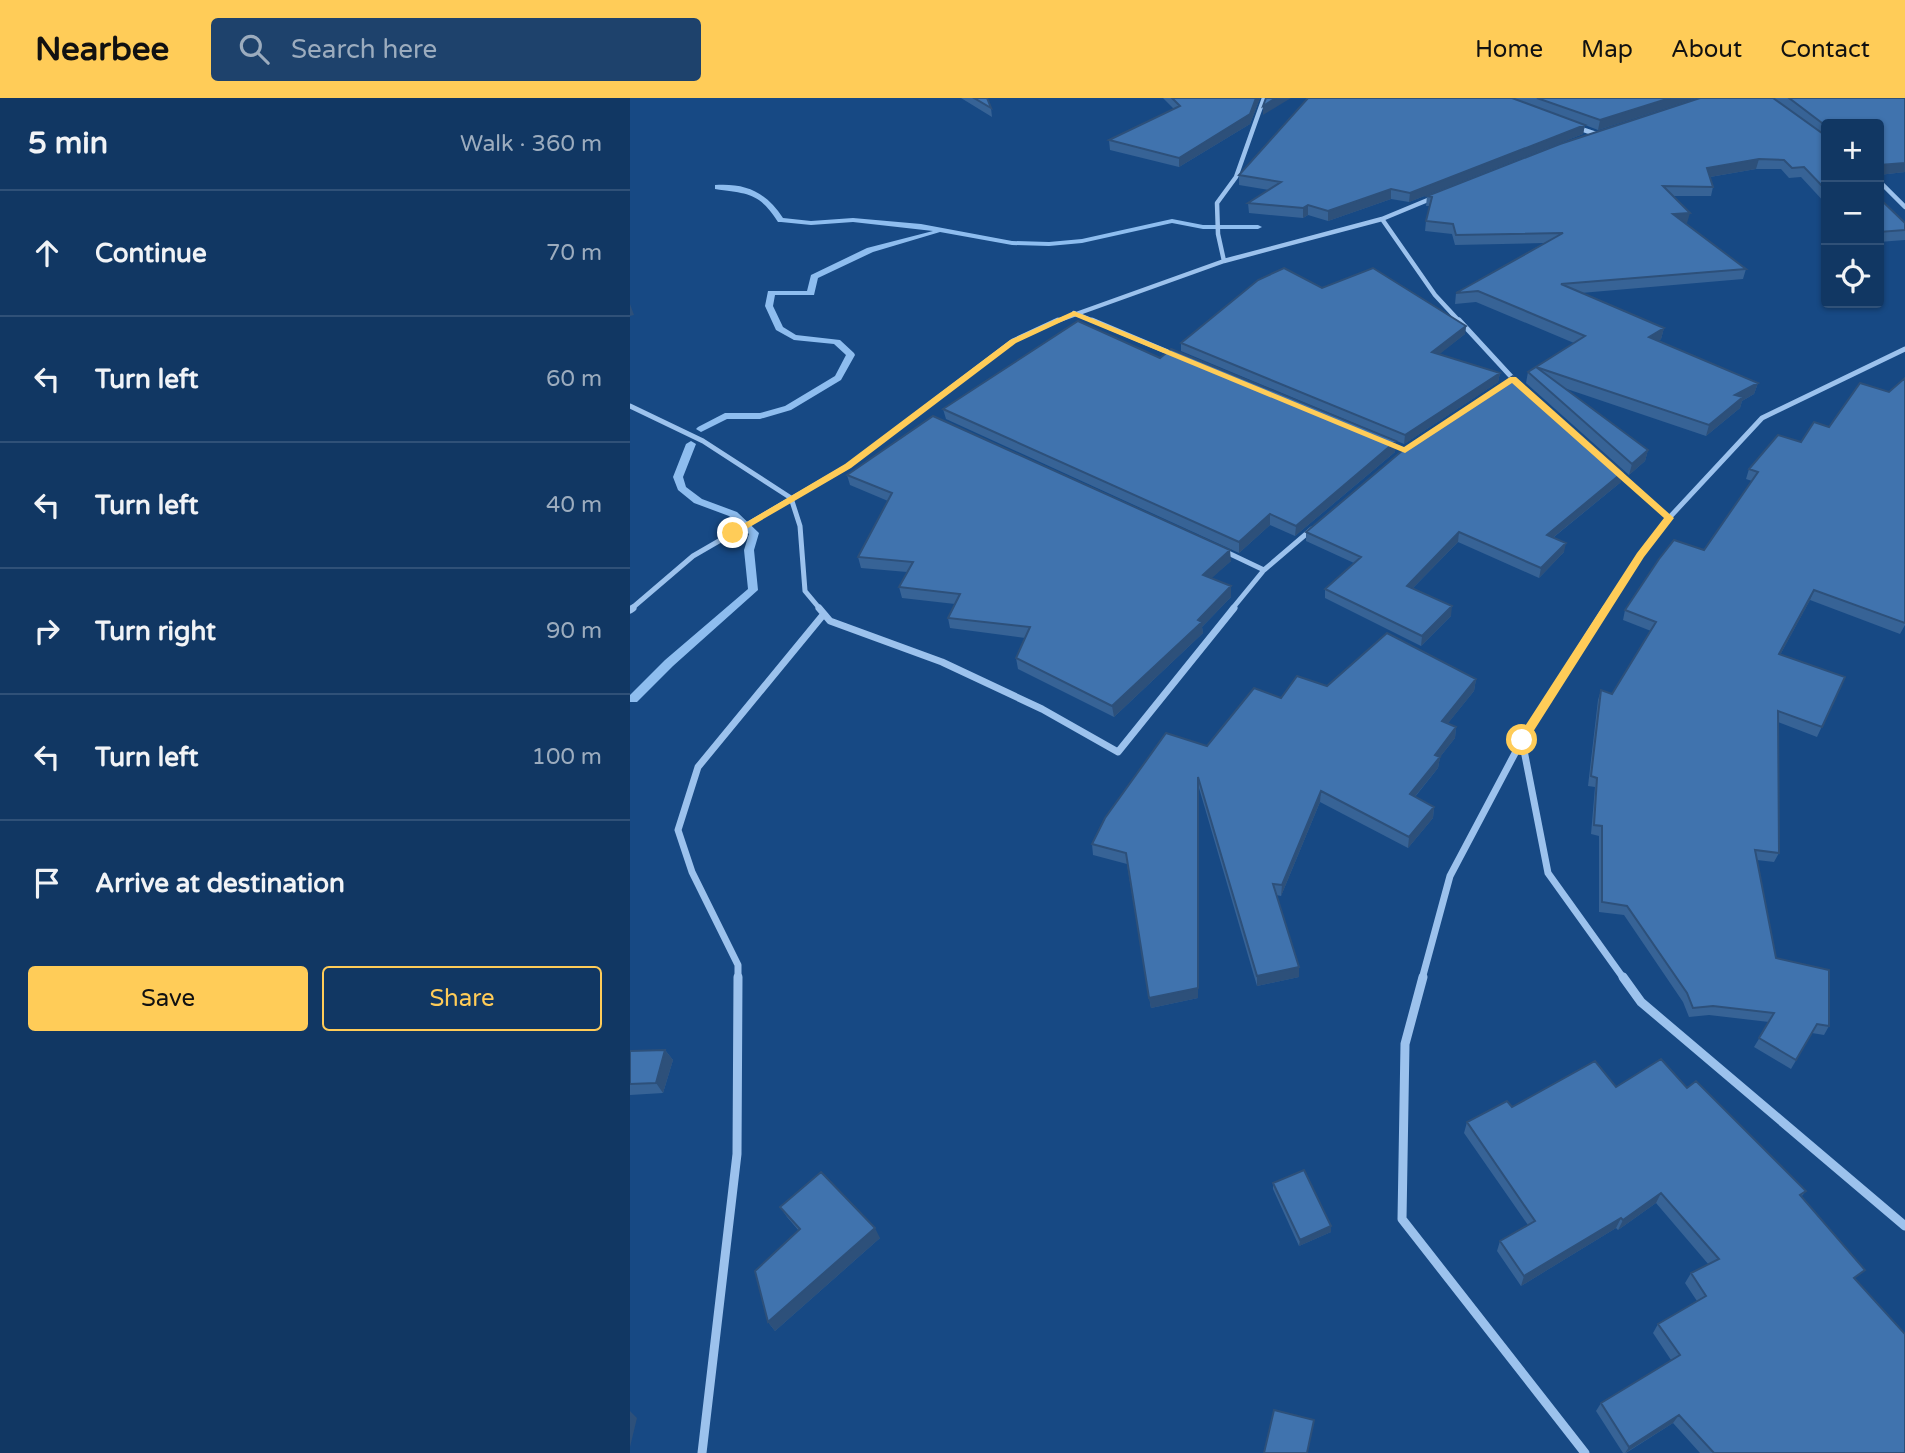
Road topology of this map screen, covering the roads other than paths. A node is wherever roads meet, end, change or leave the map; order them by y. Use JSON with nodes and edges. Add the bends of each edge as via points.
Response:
{"nodes":[{"id":1,"x":1264,"y":98,"type":"edge"},
{"id":2,"x":1574,"y":126,"type":"edge"},
{"id":3,"x":1599,"y":135,"type":"edge"},
{"id":4,"x":1880,"y":182,"type":"edge"},
{"id":5,"x":1441,"y":194,"type":"edge"},
{"id":6,"x":1905,"y":207,"type":"edge"},
{"id":7,"x":1382,"y":219,"type":"junction"},
{"id":8,"x":1224,"y":261,"type":"junction"},
{"id":9,"x":1074,"y":313,"type":"junction"},
{"id":10,"x":1905,"y":349,"type":"edge"},
{"id":11,"x":1188,"y":360,"type":"edge"},
{"id":12,"x":1513,"y":379,"type":"junction"},
{"id":13,"x":1502,"y":386,"type":"edge"},
{"id":14,"x":1523,"y":388,"type":"edge"},
{"id":15,"x":630,"y":406,"type":"edge"},
{"id":16,"x":921,"y":414,"type":"junction"},
{"id":17,"x":934,"y":420,"type":"edge"},
{"id":18,"x":1607,"y":462,"type":"edge"},
{"id":19,"x":791,"y":498,"type":"junction"},
{"id":20,"x":1669,"y":518,"type":"junction"},
{"id":21,"x":1315,"y":527,"type":"edge"},
{"id":22,"x":1214,"y":547,"type":"edge"},
{"id":23,"x":1264,"y":569,"type":"junction"},
{"id":24,"x":630,"y":610,"type":"edge"},
{"id":25,"x":823,"y":615,"type":"junction"},
{"id":26,"x":1522,"y":740,"type":"junction"},
{"id":27,"x":1905,"y":1226,"type":"edge"},
{"id":28,"x":702,"y":1453,"type":"edge"},
{"id":29,"x":1585,"y":1453,"type":"edge"}],
"edges":[{"from":1,"to":8,"type":"street","via":[[1236,177],[1217,203]]},
{"from":2,"to":3,"type":"street"},
{"from":4,"to":6,"type":"street"},
{"from":5,"to":7,"type":"street"},
{"from":7,"to":8,"type":"street"},
{"from":7,"to":12,"type":"street","via":[[1435,295]]},
{"from":8,"to":9,"type":"street"},
{"from":9,"to":11,"type":"street"},
{"from":9,"to":16,"type":"street","via":[[1013,341]]},
{"from":10,"to":20,"type":"street","via":[[1762,418]]},
{"from":12,"to":13,"type":"street"},
{"from":12,"to":14,"type":"street"},
{"from":15,"to":19,"type":"street","via":[[704,441]]},
{"from":16,"to":17,"type":"street"},
{"from":16,"to":19,"type":"street","via":[[848,466]]},
{"from":18,"to":20,"type":"street"},
{"from":19,"to":24,"type":"street","via":[[693,556]]},
{"from":19,"to":25,"type":"street","via":[[800,526],[805,591]]},
{"from":20,"to":26,"type":"street","via":[[1640,555]]},
{"from":21,"to":23,"type":"street"},
{"from":22,"to":23,"type":"street"},
{"from":23,"to":25,"type":"street","via":[[1118,752],[1042,709],[942,662]]},
{"from":25,"to":28,"type":"street","via":[[698,767],[678,830],[692,872],[738,965],[737,1154]]},
{"from":26,"to":27,"type":"street","via":[[1548,873],[1641,1002]]},
{"from":26,"to":29,"type":"street","via":[[1450,876],[1405,1044],[1402,1219]]}]}
